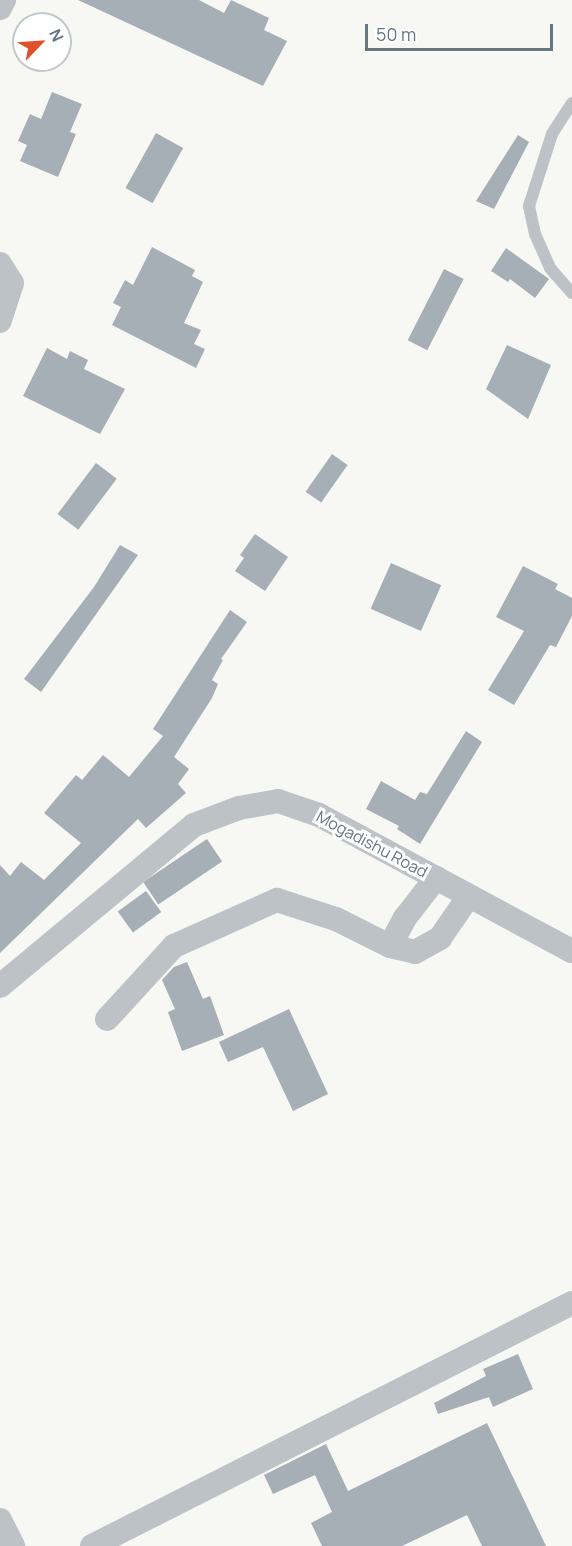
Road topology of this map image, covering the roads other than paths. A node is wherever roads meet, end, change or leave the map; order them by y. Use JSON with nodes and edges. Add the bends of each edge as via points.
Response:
{"nodes":[{"id":1,"x":4,"y":0,"type":"edge"},
{"id":2,"x":0,"y":8,"type":"edge"},
{"id":3,"x":572,"y":104,"type":"edge"},
{"id":4,"x":0,"y":264,"type":"edge"},
{"id":5,"x":572,"y":293,"type":"edge"},
{"id":6,"x":0,"y":321,"type":"edge"},
{"id":7,"x":436,"y":878,"type":"junction"},
{"id":8,"x":469,"y":896,"type":"junction"},
{"id":9,"x":390,"y":946,"type":"junction"},
{"id":10,"x":572,"y":951,"type":"edge"},
{"id":11,"x":0,"y":986,"type":"edge"},
{"id":12,"x":107,"y":1019,"type":"dead end"},
{"id":13,"x":572,"y":1303,"type":"edge"},
{"id":14,"x":0,"y":1520,"type":"edge"},
{"id":15,"x":13,"y":1546,"type":"edge"},
{"id":16,"x":92,"y":1546,"type":"edge"}],
"edges":[{"from":1,"to":2,"type":"street"},
{"from":3,"to":5,"type":"lane","via":[[552,134],[529,206],[535,234],[550,268]]},
{"from":4,"to":6,"type":"street","via":[[12,283]]},
{"from":7,"to":8,"type":"street","name":"Mogadishu Road"},
{"from":7,"to":9,"type":"street","via":[[405,918]]},
{"from":7,"to":11,"type":"street","name":"Mogadishu Road","via":[[319,815],[278,801],[239,808],[194,825]]},
{"from":8,"to":9,"type":"street","via":[[440,938],[415,952]]},
{"from":8,"to":10,"type":"street","name":"Mogadishu Road"},
{"from":9,"to":12,"type":"street","via":[[336,919],[277,900],[174,946]]},
{"from":13,"to":16,"type":"street"},
{"from":14,"to":15,"type":"street"}]}
